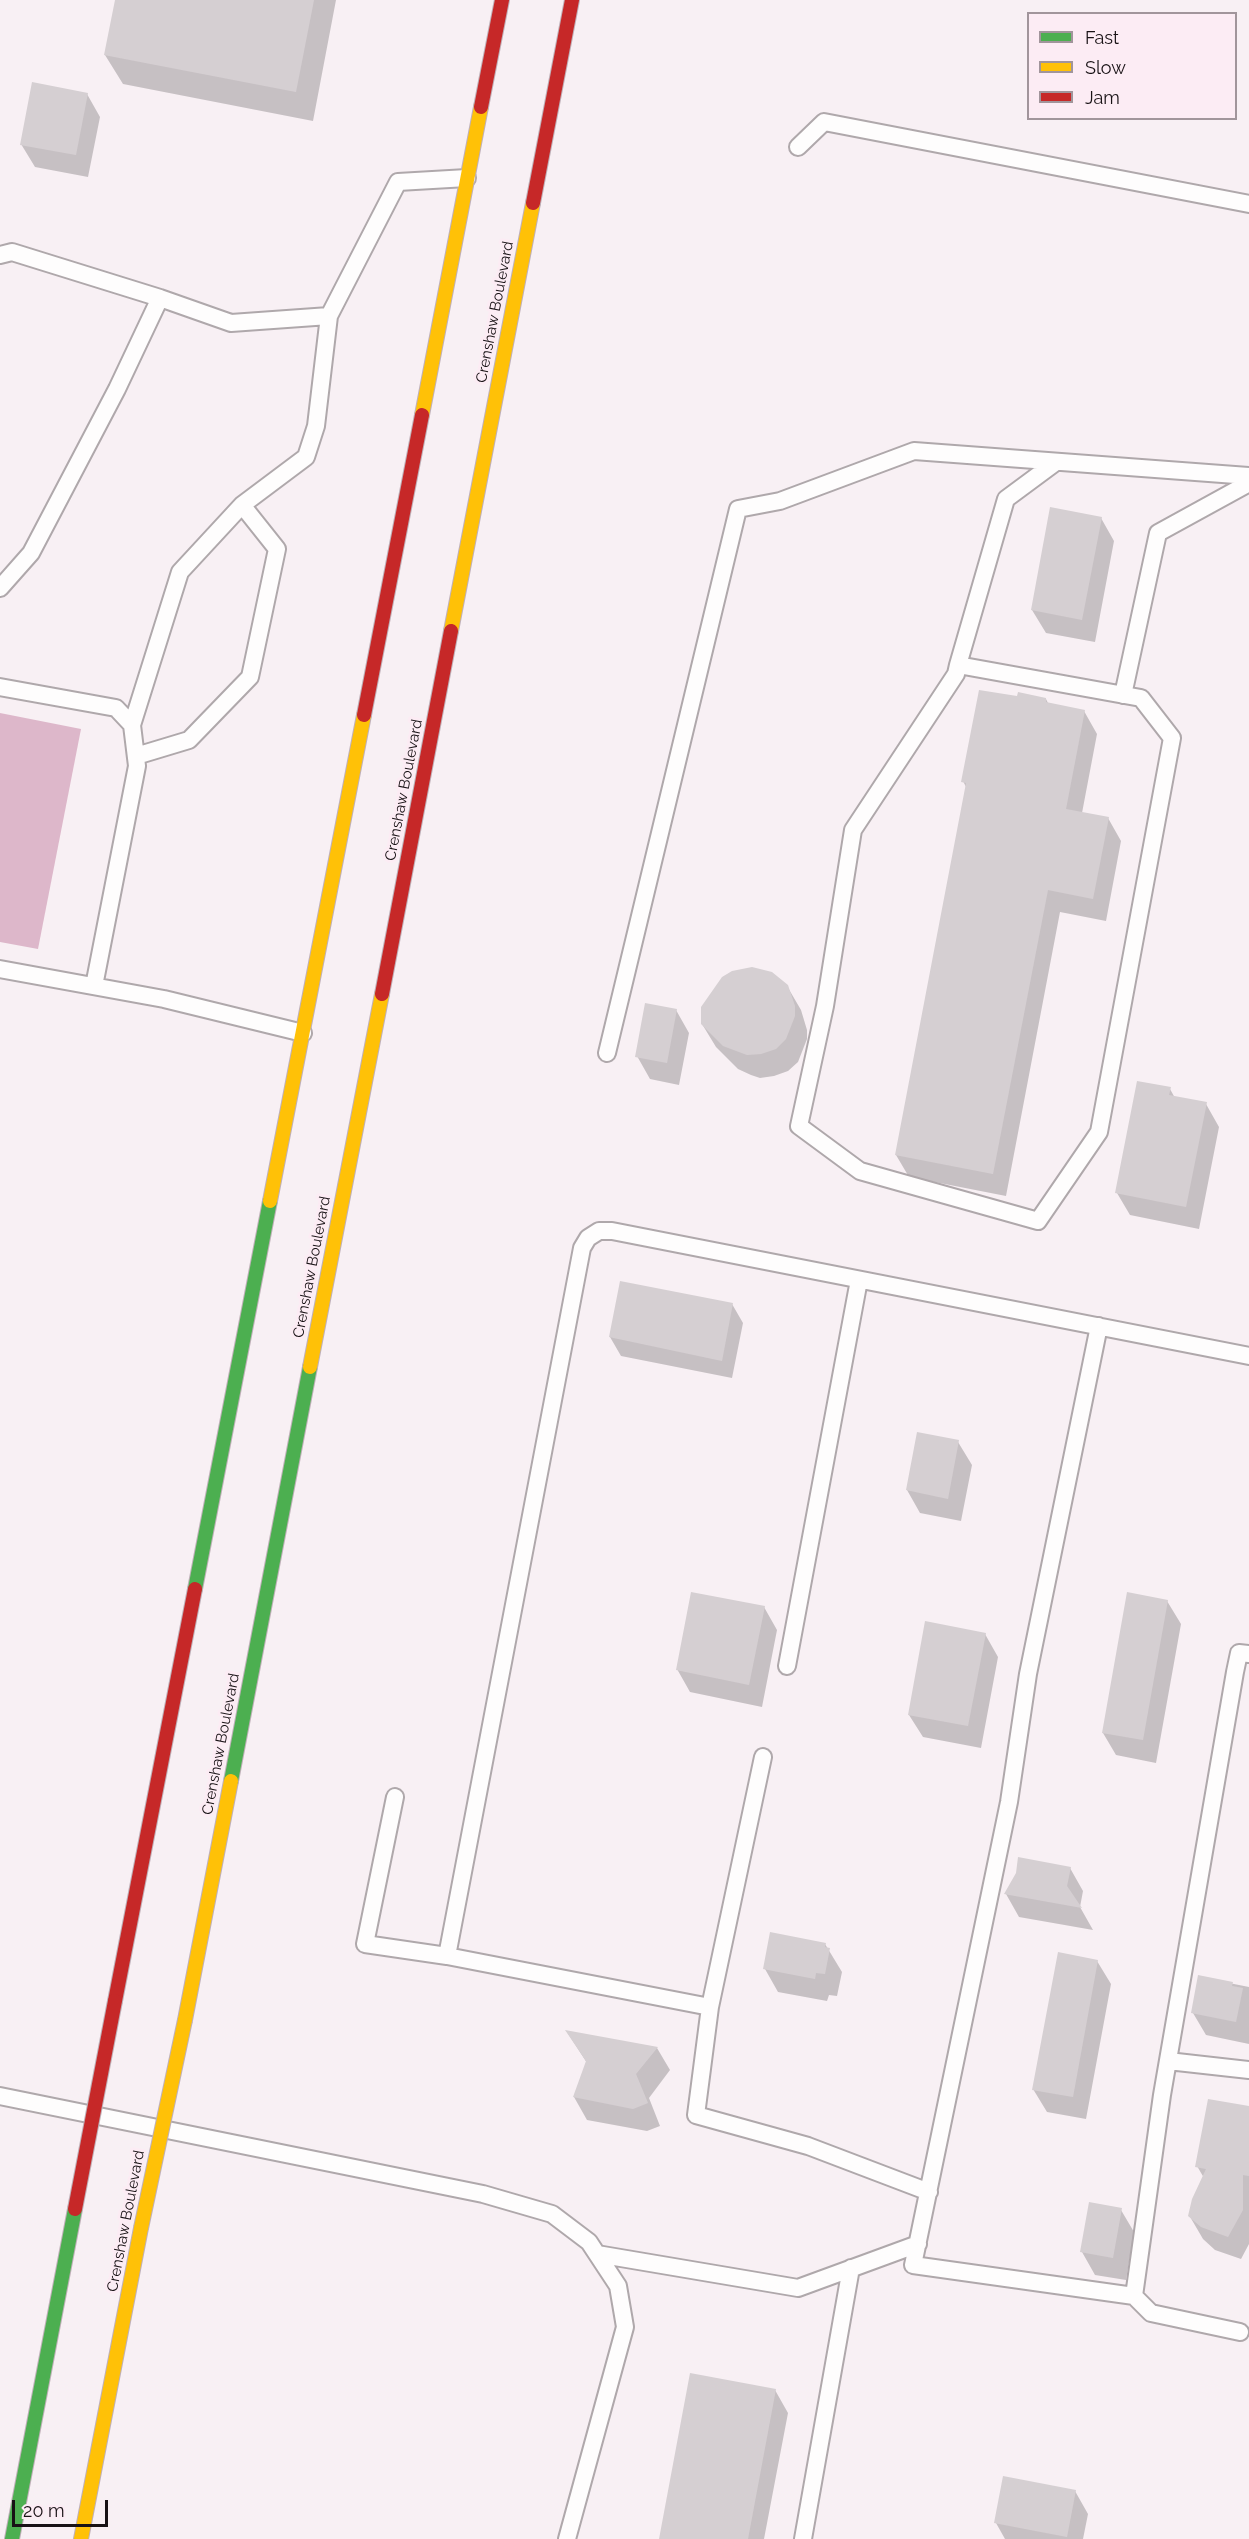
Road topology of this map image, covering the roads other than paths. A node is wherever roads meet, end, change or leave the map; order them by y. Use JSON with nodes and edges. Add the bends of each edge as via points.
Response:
{"nodes":[{"id":1,"x":502,"y":0,"type":"edge"},
{"id":2,"x":572,"y":0,"type":"edge"},
{"id":3,"x":798,"y":147,"type":"dead end"},
{"id":4,"x":468,"y":178,"type":"junction"},
{"id":5,"x":1249,"y":204,"type":"edge"},
{"id":6,"x":0,"y":255,"type":"edge"},
{"id":7,"x":160,"y":298,"type":"junction"},
{"id":8,"x":328,"y":316,"type":"junction"},
{"id":9,"x":1056,"y":462,"type":"junction"},
{"id":10,"x":1249,"y":476,"type":"edge"},
{"id":11,"x":1249,"y":483,"type":"edge"},
{"id":12,"x":242,"y":505,"type":"junction"},
{"id":13,"x":0,"y":588,"type":"edge"},
{"id":14,"x":958,"y":665,"type":"junction"},
{"id":15,"x":0,"y":687,"type":"edge"},
{"id":16,"x":1123,"y":695,"type":"junction"},
{"id":17,"x":132,"y":725,"type":"junction"},
{"id":18,"x":135,"y":756,"type":"junction"},
{"id":19,"x":0,"y":969,"type":"edge"},
{"id":20,"x":94,"y":986,"type":"junction"},
{"id":21,"x":303,"y":1033,"type":"junction"},
{"id":22,"x":607,"y":1053,"type":"dead end"},
{"id":23,"x":859,"y":1280,"type":"junction"},
{"id":24,"x":1099,"y":1326,"type":"junction"},
{"id":25,"x":1249,"y":1356,"type":"edge"},
{"id":26,"x":1249,"y":1654,"type":"edge"},
{"id":27,"x":787,"y":1666,"type":"dead end"},
{"id":28,"x":763,"y":1757,"type":"dead end"},
{"id":29,"x":395,"y":1797,"type":"dead end"},
{"id":30,"x":447,"y":1956,"type":"junction"},
{"id":31,"x":710,"y":2007,"type":"junction"},
{"id":32,"x":1168,"y":2061,"type":"junction"},
{"id":33,"x":1249,"y":2070,"type":"edge"},
{"id":34,"x":0,"y":2097,"type":"edge"},
{"id":35,"x":929,"y":2192,"type":"junction"},
{"id":36,"x":918,"y":2244,"type":"junction"},
{"id":37,"x":597,"y":2254,"type":"junction"},
{"id":38,"x":851,"y":2268,"type":"junction"},
{"id":39,"x":1134,"y":2296,"type":"junction"},
{"id":40,"x":1240,"y":2332,"type":"dead end"},
{"id":41,"x":12,"y":2539,"type":"edge"},
{"id":42,"x":81,"y":2539,"type":"edge"},
{"id":43,"x":567,"y":2539,"type":"edge"},
{"id":44,"x":802,"y":2539,"type":"edge"}],
"edges":[{"from":1,"to":4,"type":"main road"},
{"from":2,"to":42,"type":"main road","name":"Crenshaw Boulevard","bridge":true,"via":[[185,2020]]},
{"from":3,"to":5,"type":"lane","via":[[824,122]]},
{"from":4,"to":8,"type":"lane","via":[[398,182]]},
{"from":4,"to":21,"type":"main road"},
{"from":6,"to":7,"type":"lane","via":[[12,252]]},
{"from":7,"to":8,"type":"lane","via":[[231,323]]},
{"from":7,"to":13,"type":"lane","via":[[31,553]]},
{"from":8,"to":12,"type":"lane","via":[[316,426],[306,458]]},
{"from":9,"to":10,"type":"lane"},
{"from":9,"to":14,"type":"lane","via":[[1006,499]]},
{"from":9,"to":22,"type":"lane","via":[[914,451],[780,501],[738,509]]},
{"from":11,"to":16,"type":"lane","via":[[1158,533]]},
{"from":12,"to":17,"type":"lane","via":[[180,572]]},
{"from":12,"to":18,"type":"lane","via":[[277,549],[250,677],[189,740]]},
{"from":14,"to":16,"type":"lane"},
{"from":14,"to":16,"type":"lane","via":[[956,674],[853,830],[825,1006],[799,1126],[860,1171],[1038,1221],[1099,1132],[1172,738],[1141,698]]},
{"from":15,"to":17,"type":"lane","via":[[116,708]]},
{"from":17,"to":18,"type":"lane"},
{"from":18,"to":20,"type":"lane","via":[[137,766]]},
{"from":19,"to":20,"type":"lane"},
{"from":20,"to":21,"type":"lane"},
{"from":21,"to":41,"type":"main road","bridge":true},
{"from":23,"to":24,"type":"lane"},
{"from":23,"to":27,"type":"lane"},
{"from":23,"to":30,"type":"lane","via":[[612,1231],[599,1231],[588,1238],[582,1248]]},
{"from":24,"to":25,"type":"lane"},
{"from":24,"to":35,"type":"lane","via":[[1028,1674],[1009,1802]]},
{"from":26,"to":32,"type":"lane","via":[[1239,1653]]},
{"from":28,"to":31,"type":"lane"},
{"from":29,"to":30,"type":"lane","via":[[366,1944]]},
{"from":30,"to":31,"type":"lane"},
{"from":31,"to":35,"type":"lane","via":[[696,2115],[808,2146]]},
{"from":32,"to":33,"type":"lane"},
{"from":32,"to":39,"type":"lane"},
{"from":34,"to":37,"type":"lane","via":[[483,2194],[552,2214],[589,2242]]},
{"from":35,"to":36,"type":"lane"},
{"from":36,"to":38,"type":"lane"},
{"from":36,"to":39,"type":"lane","via":[[914,2265]]},
{"from":37,"to":38,"type":"lane","via":[[798,2288]]},
{"from":37,"to":43,"type":"lane","via":[[618,2286],[626,2327]]},
{"from":38,"to":44,"type":"lane"},
{"from":39,"to":40,"type":"lane","via":[[1151,2313]]}]}
